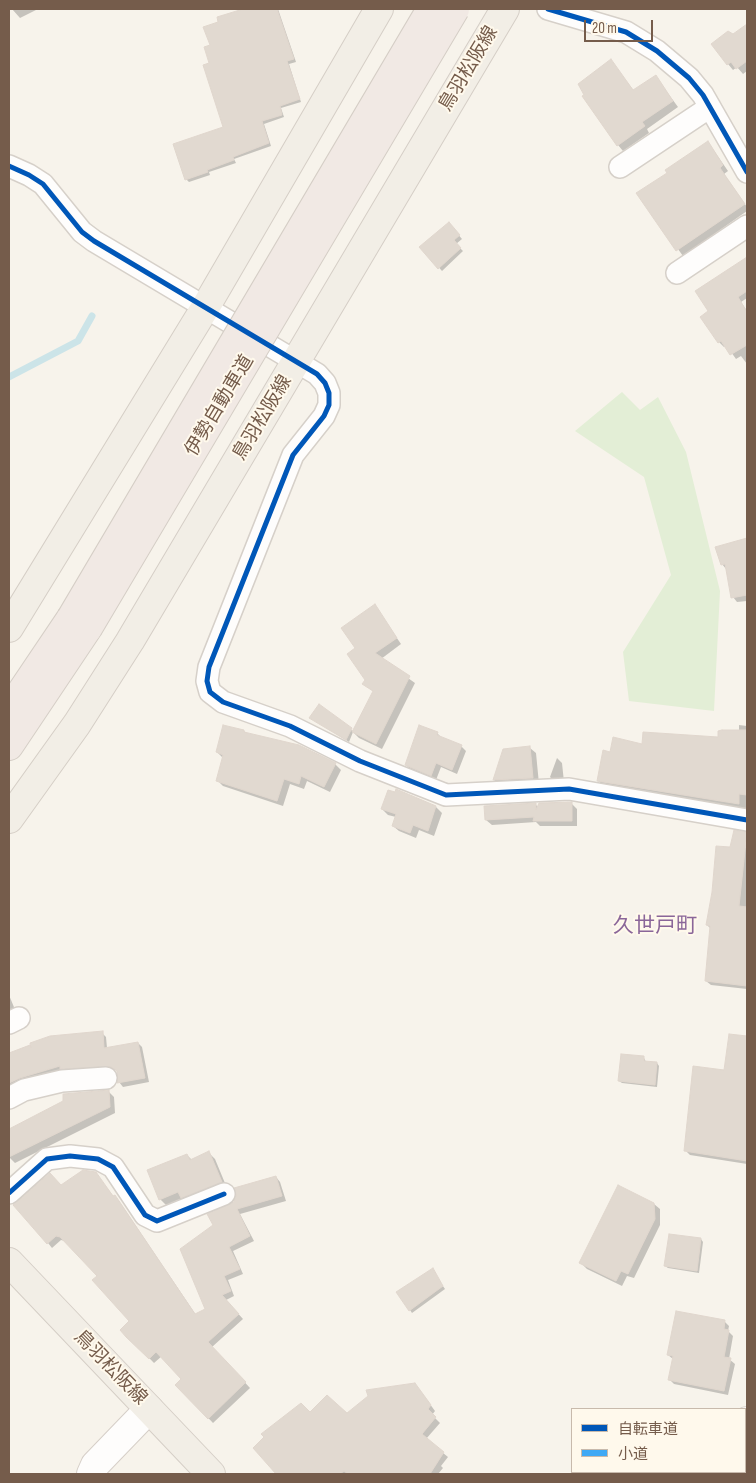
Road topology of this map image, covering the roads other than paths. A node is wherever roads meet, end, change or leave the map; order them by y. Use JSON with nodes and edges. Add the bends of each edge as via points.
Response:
{"nodes":[{"id":1,"x":379,"y":9,"type":"edge"},
{"id":2,"x":431,"y":9,"type":"edge"},
{"id":3,"x":455,"y":9,"type":"edge"},
{"id":4,"x":505,"y":9,"type":"edge"},
{"id":5,"x":548,"y":9,"type":"edge"},
{"id":6,"x":710,"y":107,"type":"junction"},
{"id":7,"x":9,"y":166,"type":"edge"},
{"id":8,"x":620,"y":167,"type":"dead end"},
{"id":9,"x":747,"y":172,"type":"edge"},
{"id":10,"x":747,"y":226,"type":"edge"},
{"id":11,"x":677,"y":273,"type":"dead end"},
{"id":12,"x":205,"y":308,"type":"junction"},
{"id":13,"x":296,"y":362,"type":"junction"},
{"id":14,"x":80,"y":623,"type":"junction"},
{"id":15,"x":9,"y":628,"type":"edge"},
{"id":16,"x":9,"y":710,"type":"edge"},
{"id":17,"x":9,"y":746,"type":"edge"},
{"id":18,"x":9,"y":819,"type":"edge"},
{"id":19,"x":747,"y":820,"type":"edge"},
{"id":20,"x":106,"y":1078,"type":"dead end"},
{"id":21,"x":9,"y":1098,"type":"edge"},
{"id":22,"x":9,"y":1193,"type":"edge"},
{"id":23,"x":224,"y":1194,"type":"dead end"},
{"id":24,"x":9,"y":1262,"type":"edge"},
{"id":25,"x":149,"y":1409,"type":"junction"},
{"id":26,"x":91,"y":1474,"type":"edge"},
{"id":27,"x":211,"y":1474,"type":"edge"}],
"edges":[{"from":1,"to":12,"type":"main road"},
{"from":2,"to":14,"type":"highway","name":"伊勢自動車道","bridge":true},
{"from":3,"to":14,"type":"highway","name":"伊勢自動車道","bridge":true},
{"from":4,"to":13,"type":"main road","name":"鳥羽松阪線"},
{"from":5,"to":6,"type":"street","via":[[626,32],[657,51],[689,78]]},
{"from":6,"to":8,"type":"street"},
{"from":6,"to":9,"type":"street"},
{"from":7,"to":12,"type":"street","via":[[43,184],[88,236]]},
{"from":10,"to":11,"type":"street"},
{"from":12,"to":13,"type":"street"},
{"from":12,"to":15,"type":"main road"},
{"from":13,"to":18,"type":"main road","name":"鳥羽松阪線","via":[[130,641],[72,732]]},
{"from":13,"to":19,"type":"street","via":[[317,374],[325,383],[329,405],[293,455],[209,667],[207,681],[210,692],[223,702],[290,726],[360,761],[446,795],[569,790]]},
{"from":14,"to":16,"type":"highway","name":"伊勢自動車道"},
{"from":14,"to":17,"type":"highway","name":"伊勢自動車道"},
{"from":20,"to":21,"type":"street","via":[[62,1081],[24,1090]]},
{"from":22,"to":23,"type":"street","via":[[47,1159],[70,1156],[98,1158],[113,1167],[145,1215],[157,1221]]},
{"from":24,"to":25,"type":"main road","name":"鳥羽松阪線"},
{"from":25,"to":26,"type":"street","via":[[95,1465]]},
{"from":25,"to":27,"type":"main road","name":"鳥羽松阪線"}]}
